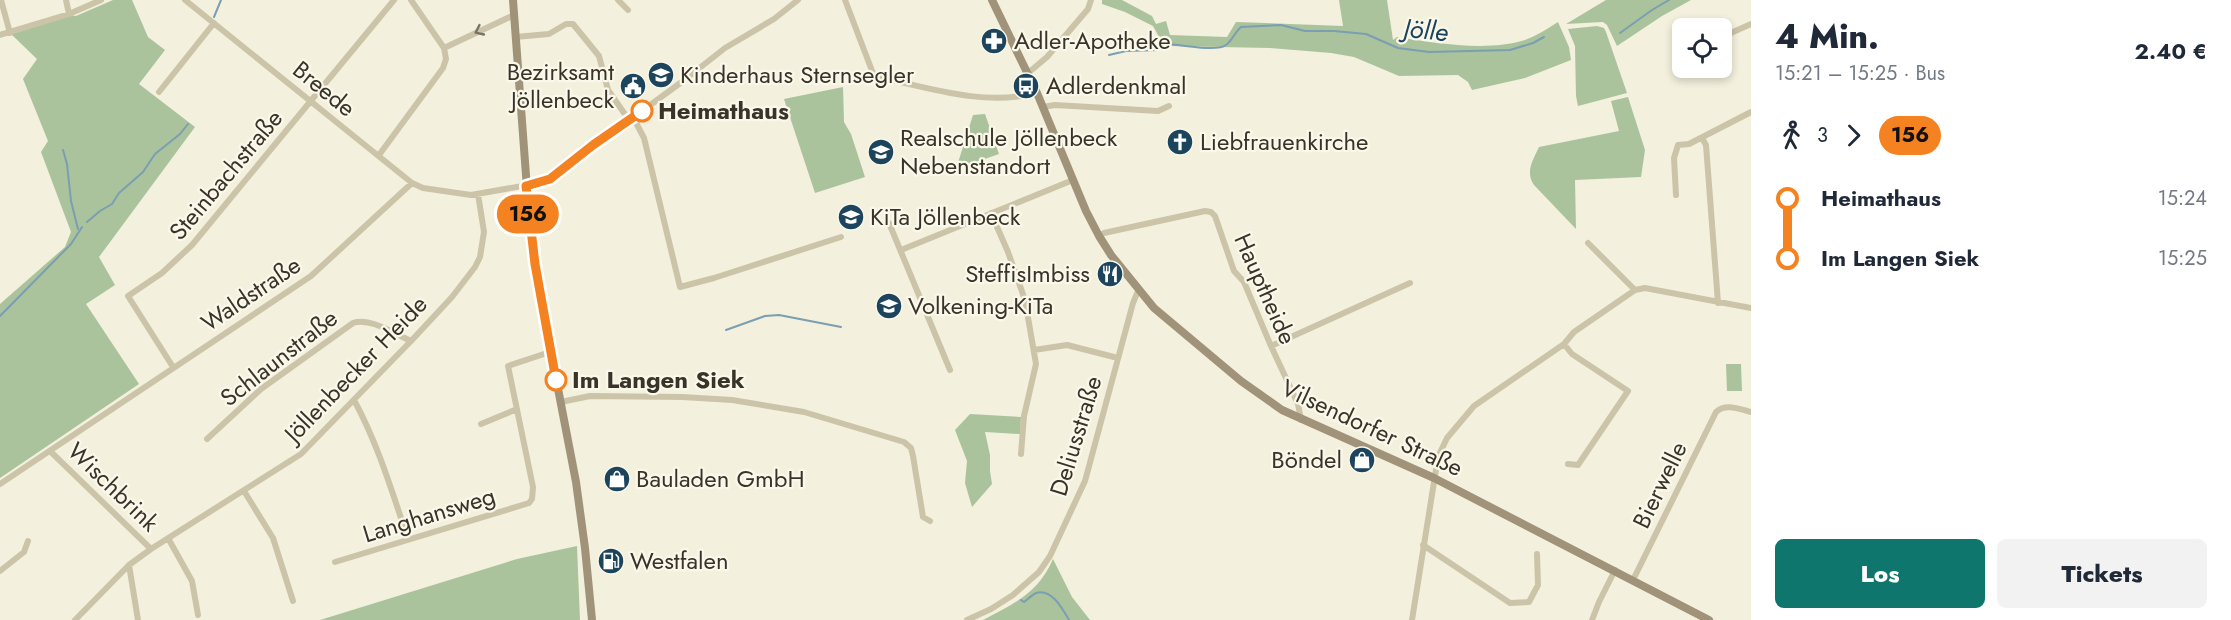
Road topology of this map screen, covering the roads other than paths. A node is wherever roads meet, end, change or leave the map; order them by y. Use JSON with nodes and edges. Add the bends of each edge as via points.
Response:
{"nodes":[{"id":1,"x":1,"y":0,"type":"edge"},
{"id":2,"x":66,"y":0,"type":"edge"},
{"id":3,"x":101,"y":0,"type":"edge"},
{"id":4,"x":185,"y":0,"type":"edge"},
{"id":5,"x":394,"y":0,"type":"edge"},
{"id":6,"x":411,"y":0,"type":"edge"},
{"id":7,"x":513,"y":0,"type":"edge"},
{"id":8,"x":618,"y":0,"type":"edge"},
{"id":9,"x":798,"y":0,"type":"edge"},
{"id":10,"x":845,"y":0,"type":"edge"},
{"id":11,"x":992,"y":0,"type":"edge"},
{"id":12,"x":1091,"y":0,"type":"edge"},
{"id":13,"x":628,"y":10,"type":"dead end"},
{"id":14,"x":69,"y":14,"type":"junction"},
{"id":15,"x":514,"y":15,"type":"junction"},
{"id":16,"x":214,"y":23,"type":"junction"},
{"id":17,"x":1751,"y":24,"type":"edge"},
{"id":18,"x":10,"y":33,"type":"junction"},
{"id":19,"x":1732,"y":33,"type":"edge"},
{"id":20,"x":0,"y":35,"type":"edge"},
{"id":21,"x":515,"y":36,"type":"junction"},
{"id":22,"x":444,"y":48,"type":"junction"},
{"id":23,"x":1028,"y":73,"type":"junction"},
{"id":24,"x":159,"y":92,"type":"dead end"},
{"id":25,"x":1037,"y":93,"type":"junction"},
{"id":26,"x":311,"y":102,"type":"junction"},
{"id":27,"x":1043,"y":106,"type":"junction"},
{"id":28,"x":1169,"y":106,"type":"dead end"},
{"id":29,"x":1751,"y":112,"type":"edge"},
{"id":30,"x":631,"y":119,"type":"junction"},
{"id":31,"x":1702,"y":138,"type":"junction"},
{"id":32,"x":379,"y":155,"type":"junction"},
{"id":33,"x":1073,"y":180,"type":"junction"},
{"id":34,"x":411,"y":183,"type":"junction"},
{"id":35,"x":526,"y":186,"type":"junction"},
{"id":36,"x":478,"y":194,"type":"junction"},
{"id":37,"x":1676,"y":195,"type":"dead end"},
{"id":38,"x":991,"y":213,"type":"junction"},
{"id":39,"x":889,"y":223,"type":"dead end"},
{"id":40,"x":1099,"y":236,"type":"junction"},
{"id":41,"x":841,"y":237,"type":"dead end"},
{"id":42,"x":1588,"y":243,"type":"dead end"},
{"id":43,"x":901,"y":250,"type":"junction"},
{"id":44,"x":1410,"y":283,"type":"dead end"},
{"id":45,"x":1635,"y":290,"type":"junction"},
{"id":46,"x":1138,"y":291,"type":"junction"},
{"id":47,"x":1718,"y":303,"type":"junction"},
{"id":48,"x":1751,"y":308,"type":"edge"},
{"id":49,"x":411,"y":341,"type":"junction"},
{"id":50,"x":1564,"y":344,"type":"junction"},
{"id":51,"x":1271,"y":346,"type":"junction"},
{"id":52,"x":1034,"y":350,"type":"junction"},
{"id":53,"x":550,"y":352,"type":"junction"},
{"id":54,"x":1118,"y":358,"type":"junction"},
{"id":55,"x":173,"y":367,"type":"junction"},
{"id":56,"x":950,"y":370,"type":"dead end"},
{"id":57,"x":354,"y":400,"type":"junction"},
{"id":58,"x":561,"y":402,"type":"junction"},
{"id":59,"x":517,"y":409,"type":"junction"},
{"id":60,"x":1751,"y":412,"type":"edge"},
{"id":61,"x":1301,"y":420,"type":"junction"},
{"id":62,"x":481,"y":424,"type":"dead end"},
{"id":63,"x":207,"y":439,"type":"dead end"},
{"id":64,"x":50,"y":451,"type":"junction"},
{"id":65,"x":1021,"y":454,"type":"dead end"},
{"id":66,"x":1568,"y":464,"type":"dead end"},
{"id":67,"x":1434,"y":478,"type":"junction"},
{"id":68,"x":0,"y":484,"type":"edge"},
{"id":69,"x":244,"y":490,"type":"junction"},
{"id":70,"x":930,"y":521,"type":"dead end"},
{"id":71,"x":168,"y":538,"type":"junction"},
{"id":72,"x":408,"y":539,"type":"junction"},
{"id":73,"x":28,"y":541,"type":"dead end"},
{"id":74,"x":1424,"y":545,"type":"junction"},
{"id":75,"x":151,"y":549,"type":"junction"},
{"id":76,"x":1537,"y":554,"type":"dead end"},
{"id":77,"x":335,"y":562,"type":"dead end"},
{"id":78,"x":129,"y":565,"type":"junction"},
{"id":79,"x":1615,"y":570,"type":"junction"},
{"id":80,"x":0,"y":571,"type":"edge"},
{"id":81,"x":1634,"y":580,"type":"junction"},
{"id":82,"x":293,"y":601,"type":"dead end"},
{"id":83,"x":198,"y":615,"type":"dead end"},
{"id":84,"x":75,"y":620,"type":"edge"},
{"id":85,"x":138,"y":620,"type":"edge"},
{"id":86,"x":592,"y":620,"type":"edge"},
{"id":87,"x":967,"y":620,"type":"edge"},
{"id":88,"x":1412,"y":620,"type":"edge"},
{"id":89,"x":1592,"y":620,"type":"edge"},
{"id":90,"x":1709,"y":620,"type":"edge"}],
"edges":[{"from":1,"to":18,"type":"street"},
{"from":2,"to":14,"type":"street"},
{"from":3,"to":14,"type":"street"},
{"from":4,"to":16,"type":"street","name":"Breede"},
{"from":5,"to":26,"type":"street","name":"Steinbachstraße"},
{"from":6,"to":22,"type":"street"},
{"from":7,"to":15,"type":"main road"},
{"from":8,"to":13,"type":"street"},
{"from":9,"to":30,"type":"street","via":[[724,48]]},
{"from":10,"to":25,"type":"street","via":[[874,75],[979,98]]},
{"from":11,"to":23,"type":"main road","name":"Vilsendorfer Straße"},
{"from":12,"to":23,"type":"street","via":[[1088,9],[1054,49]]},
{"from":14,"to":18,"type":"street"},
{"from":15,"to":21,"type":"main road"},
{"from":15,"to":22,"type":"street","one_way":true},
{"from":16,"to":24,"type":"street"},
{"from":16,"to":26,"type":"street","name":"Breede"},
{"from":17,"to":19,"type":"street"},
{"from":18,"to":20,"type":"street"},
{"from":21,"to":30,"type":"street","via":[[549,33],[573,24],[598,56],[608,90]]},
{"from":21,"to":35,"type":"main road"},
{"from":22,"to":32,"type":"street","via":[[443,68]]},
{"from":23,"to":25,"type":"main road","name":"Vilsendorfer Straße"},
{"from":25,"to":27,"type":"main road","name":"Vilsendorfer Straße"},
{"from":26,"to":32,"type":"street","name":"Breede"},
{"from":26,"to":55,"type":"street","name":"Steinbachstraße","via":[[192,245],[162,273],[128,296]]},
{"from":27,"to":28,"type":"street","via":[[1158,111]]},
{"from":27,"to":33,"type":"main road","name":"Vilsendorfer Straße"},
{"from":29,"to":31,"type":"street"},
{"from":30,"to":35,"type":"street","via":[[550,179]]},
{"from":30,"to":41,"type":"street","via":[[644,138],[680,287]]},
{"from":31,"to":37,"type":"street","via":[[1678,145],[1674,158]]},
{"from":31,"to":47,"type":"street","via":[[1706,145]]},
{"from":32,"to":34,"type":"street","name":"Breede"},
{"from":33,"to":38,"type":"street"},
{"from":33,"to":40,"type":"main road","name":"Vilsendorfer Straße"},
{"from":34,"to":36,"type":"street","via":[[434,190]]},
{"from":34,"to":55,"type":"street","name":"Waldstraße","via":[[311,276]]},
{"from":35,"to":36,"type":"street"},
{"from":35,"to":53,"type":"main road","via":[[533,256]]},
{"from":36,"to":49,"type":"street","name":"Jöllenbecker Heide","via":[[484,232],[480,257],[450,299]]},
{"from":38,"to":43,"type":"street"},
{"from":38,"to":52,"type":"street","via":[[1024,300]]},
{"from":39,"to":43,"type":"street"},
{"from":40,"to":46,"type":"main road","name":"Vilsendorfer Straße"},
{"from":40,"to":51,"type":"street","name":"Hauptheide","via":[[1211,212],[1234,271],[1244,282]]},
{"from":42,"to":45,"type":"street"},
{"from":43,"to":56,"type":"street"},
{"from":44,"to":51,"type":"street"},
{"from":45,"to":47,"type":"street","via":[[1645,288]]},
{"from":45,"to":50,"type":"street","via":[[1574,332]]},
{"from":46,"to":54,"type":"street","name":"Deliusstraße"},
{"from":46,"to":61,"type":"main road","name":"Vilsendorfer Straße","via":[[1241,381]]},
{"from":47,"to":48,"type":"street"},
{"from":49,"to":57,"type":"street","name":"Jöllenbecker Heide"},
{"from":49,"to":63,"type":"street","name":"Schlaunstraße","via":[[368,322],[353,323],[261,389]]},
{"from":50,"to":66,"type":"street","via":[[1572,354],[1628,391],[1578,465]]},
{"from":50,"to":67,"type":"street","via":[[1474,406],[1447,438]]},
{"from":51,"to":61,"type":"street","name":"Hauptheide","via":[[1298,404]]},
{"from":52,"to":54,"type":"street","via":[[1067,345]]},
{"from":52,"to":65,"type":"street","via":[[1036,370],[1024,416]]},
{"from":53,"to":58,"type":"main road"},
{"from":53,"to":59,"type":"street","via":[[508,366]]},
{"from":54,"to":87,"type":"street","name":"Deliusstraße","via":[[1085,481],[1050,556],[1039,572],[1013,595]]},
{"from":55,"to":64,"type":"street","name":"Waldstraße"},
{"from":57,"to":69,"type":"street","name":"Jöllenbecker Heide","via":[[301,454]]},
{"from":57,"to":72,"type":"street","via":[[382,462]]},
{"from":58,"to":70,"type":"street","via":[[590,396],[660,396],[759,403],[904,442],[913,456],[923,518]]},
{"from":58,"to":86,"type":"main road","via":[[584,538]]},
{"from":59,"to":62,"type":"street"},
{"from":59,"to":72,"type":"street","name":"Langhansweg","via":[[532,499],[523,506]]},
{"from":60,"to":81,"type":"street","name":"Bierwelle","via":[[1726,407],[1716,412]]},
{"from":61,"to":67,"type":"main road","name":"Vilsendorfer Straße"},
{"from":64,"to":68,"type":"street","name":"Waldstraße"},
{"from":64,"to":75,"type":"street","name":"Wischbrink"},
{"from":67,"to":74,"type":"street"},
{"from":67,"to":79,"type":"main road","name":"Vilsendorfer Straße"},
{"from":69,"to":71,"type":"street","name":"Jöllenbecker Heide"},
{"from":69,"to":82,"type":"street","via":[[273,538]]},
{"from":71,"to":75,"type":"street","name":"Jöllenbecker Heide"},
{"from":71,"to":83,"type":"street","via":[[192,580]]},
{"from":72,"to":77,"type":"street","name":"Langhansweg"},
{"from":73,"to":80,"type":"street","via":[[24,552]]},
{"from":74,"to":76,"type":"street","via":[[1510,603],[1529,602],[1538,585]]},
{"from":74,"to":88,"type":"street"},
{"from":75,"to":78,"type":"street","name":"Jöllenbecker Heide"},
{"from":78,"to":84,"type":"street","name":"Jöllenbecker Heide"},
{"from":78,"to":85,"type":"street"},
{"from":79,"to":81,"type":"main road","name":"Vilsendorfer Straße"},
{"from":79,"to":89,"type":"street"},
{"from":81,"to":90,"type":"main road","name":"Vilsendorfer Straße"}]}
